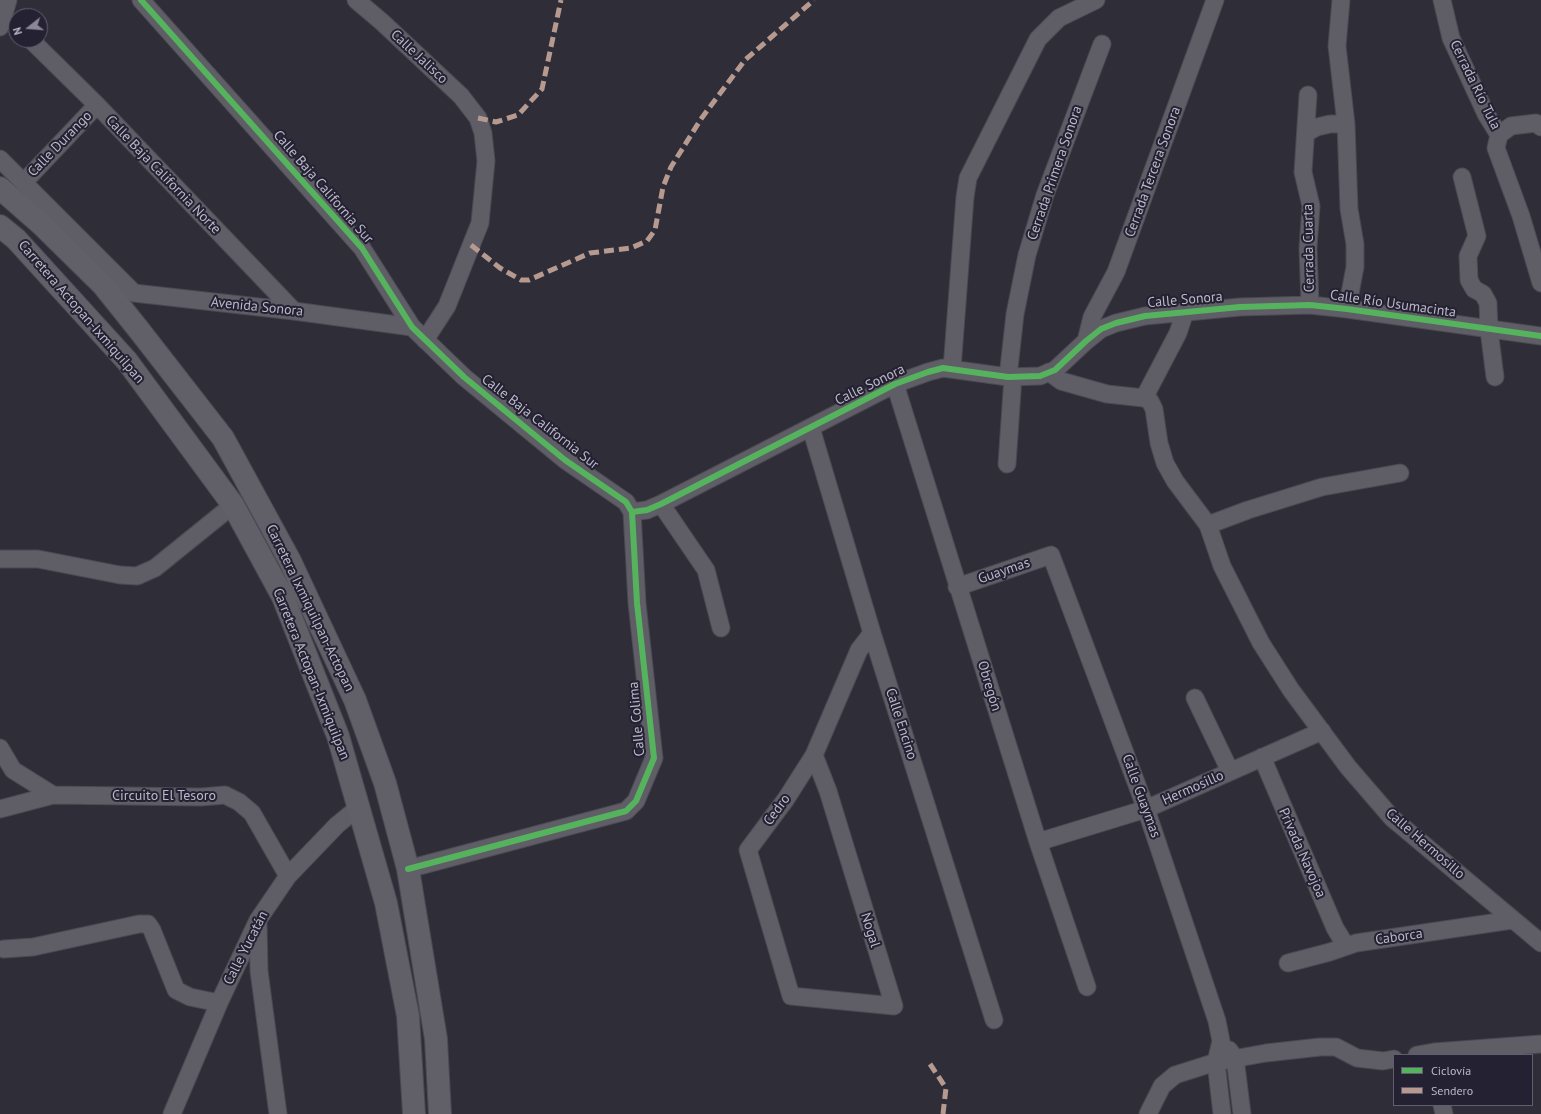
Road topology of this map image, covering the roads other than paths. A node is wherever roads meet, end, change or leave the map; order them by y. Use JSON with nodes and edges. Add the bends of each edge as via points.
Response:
{"nodes":[{"id":1,"x":141,"y":0,"type":"edge"},
{"id":2,"x":356,"y":0,"type":"edge"},
{"id":3,"x":1096,"y":0,"type":"edge"},
{"id":4,"x":1215,"y":0,"type":"edge"},
{"id":5,"x":1341,"y":0,"type":"edge"},
{"id":6,"x":1442,"y":0,"type":"edge"},
{"id":7,"x":1102,"y":44,"type":"dead end"},
{"id":8,"x":39,"y":48,"type":"edge"},
{"id":9,"x":1308,"y":95,"type":"dead end"},
{"id":10,"x":97,"y":105,"type":"junction"},
{"id":11,"x":1346,"y":124,"type":"junction"},
{"id":12,"x":1539,"y":124,"type":"edge"},
{"id":13,"x":1306,"y":133,"type":"junction"},
{"id":14,"x":1499,"y":135,"type":"junction"},
{"id":15,"x":0,"y":160,"type":"edge"},
{"id":16,"x":1462,"y":177,"type":"dead end"},
{"id":17,"x":24,"y":182,"type":"junction"},
{"id":18,"x":0,"y":188,"type":"edge"},
{"id":19,"x":0,"y":226,"type":"edge"},
{"id":20,"x":1541,"y":283,"type":"edge"},
{"id":21,"x":102,"y":285,"type":"junction"},
{"id":22,"x":134,"y":293,"type":"junction"},
{"id":23,"x":1310,"y":305,"type":"junction"},
{"id":24,"x":1240,"y":308,"type":"joint"},
{"id":25,"x":1347,"y":308,"type":"junction"},
{"id":26,"x":294,"y":311,"type":"junction"},
{"id":27,"x":1185,"y":312,"type":"junction"},
{"id":28,"x":412,"y":327,"type":"junction"},
{"id":29,"x":1489,"y":330,"type":"junction"},
{"id":30,"x":1541,"y":336,"type":"edge"},
{"id":31,"x":425,"y":340,"type":"junction"},
{"id":32,"x":1086,"y":341,"type":"junction"},
{"id":33,"x":952,"y":368,"type":"junction"},
{"id":34,"x":1050,"y":372,"type":"junction"},
{"id":35,"x":1011,"y":377,"type":"junction"},
{"id":36,"x":1495,"y":377,"type":"dead end"},
{"id":37,"x":895,"y":384,"type":"junction"},
{"id":38,"x":1147,"y":400,"type":"junction"},
{"id":39,"x":811,"y":428,"type":"junction"},
{"id":40,"x":1007,"y":464,"type":"dead end"},
{"id":41,"x":1400,"y":473,"type":"dead end"},
{"id":42,"x":660,"y":504,"type":"junction"},
{"id":43,"x":232,"y":505,"type":"junction"},
{"id":44,"x":632,"y":512,"type":"junction"},
{"id":45,"x":1208,"y":525,"type":"junction"},
{"id":46,"x":1051,"y":555,"type":"joint"},
{"id":47,"x":0,"y":559,"type":"edge"},
{"id":48,"x":957,"y":587,"type":"junction"},
{"id":49,"x":721,"y":628,"type":"dead end"},
{"id":50,"x":872,"y":633,"type":"junction"},
{"id":51,"x":1195,"y":698,"type":"dead end"},
{"id":52,"x":1322,"y":731,"type":"junction"},
{"id":53,"x":0,"y":748,"type":"edge"},
{"id":54,"x":814,"y":755,"type":"junction"},
{"id":55,"x":1262,"y":757,"type":"junction"},
{"id":56,"x":1230,"y":771,"type":"junction"},
{"id":57,"x":53,"y":795,"type":"junction"},
{"id":58,"x":359,"y":807,"type":"junction"},
{"id":59,"x":0,"y":809,"type":"edge"},
{"id":60,"x":1146,"y":809,"type":"junction"},
{"id":61,"x":1038,"y":842,"type":"junction"},
{"id":62,"x":408,"y":869,"type":"junction"},
{"id":63,"x":288,"y":876,"type":"junction"},
{"id":64,"x":258,"y":920,"type":"junction"},
{"id":65,"x":1512,"y":920,"type":"junction"},
{"id":66,"x":1541,"y":943,"type":"edge"},
{"id":67,"x":1346,"y":946,"type":"junction"},
{"id":68,"x":4,"y":949,"type":"dead end"},
{"id":69,"x":1288,"y":963,"type":"dead end"},
{"id":70,"x":1086,"y":987,"type":"dead end"},
{"id":71,"x":791,"y":996,"type":"joint"},
{"id":72,"x":219,"y":1003,"type":"junction"},
{"id":73,"x":994,"y":1020,"type":"dead end"},
{"id":74,"x":1221,"y":1041,"type":"junction"},
{"id":75,"x":1541,"y":1044,"type":"edge"},
{"id":76,"x":1434,"y":1053,"type":"edge"},
{"id":77,"x":1236,"y":1058,"type":"junction"},
{"id":78,"x":1393,"y":1059,"type":"edge"},
{"id":79,"x":1216,"y":1062,"type":"junction"},
{"id":80,"x":172,"y":1114,"type":"edge"},
{"id":81,"x":278,"y":1114,"type":"edge"},
{"id":82,"x":414,"y":1114,"type":"edge"},
{"id":83,"x":440,"y":1114,"type":"edge"},
{"id":84,"x":1148,"y":1114,"type":"edge"},
{"id":85,"x":1222,"y":1114,"type":"edge"},
{"id":86,"x":1242,"y":1114,"type":"edge"}],
"edges":[{"from":1,"to":28,"type":"street","name":"Calle Baja California Sur","via":[[362,248]]},
{"from":2,"to":31,"type":"street","name":"Calle Jalisco","via":[[461,96],[478,118],[483,133],[486,161],[480,224],[447,306]]},
{"from":3,"to":33,"type":"street","via":[[1059,18],[1038,38],[968,178]]},
{"from":4,"to":32,"type":"street","name":"Cerrada Tercera Sonora","via":[[1118,265],[1092,316]]},
{"from":5,"to":11,"type":"street","via":[[1337,46]]},
{"from":6,"to":14,"type":"street","name":"Cerrada Río Tula","via":[[1451,38],[1486,114]]},
{"from":7,"to":35,"type":"street","name":"Cerrada Primera Sonora","via":[[1044,195],[1027,255],[1015,314]]},
{"from":8,"to":10,"type":"street","name":"Calle Baja California Norte"},
{"from":9,"to":13,"type":"street","name":"Cerrada Cuarta"},
{"from":10,"to":17,"type":"street","name":"Calle Durango"},
{"from":10,"to":26,"type":"street","name":"Calle Baja California Norte"},
{"from":11,"to":13,"type":"street","via":[[1330,124]]},
{"from":11,"to":25,"type":"street","via":[[1349,209],[1355,244],[1355,267]]},
{"from":12,"to":14,"type":"street","via":[[1511,126]]},
{"from":13,"to":23,"type":"street","name":"Cerrada Cuarta","via":[[1303,172],[1311,206],[1308,248]]},
{"from":14,"to":20,"type":"street","name":"Cerrada Río Tula","via":[[1496,148],[1521,216]]},
{"from":15,"to":17,"type":"street"},
{"from":16,"to":29,"type":"street","via":[[1477,236],[1468,256],[1468,280],[1474,289],[1486,297]]},
{"from":17,"to":22,"type":"street"},
{"from":18,"to":21,"type":"main road","name":"Carretera Ixmiquilpan-Actopan","via":[[41,224]]},
{"from":19,"to":43,"type":"main road","name":"Carretera Actopan-Ixmiquilpan","via":[[16,239],[127,361]]},
{"from":21,"to":22,"type":"street","name":"Avenida Sonora"},
{"from":21,"to":62,"type":"main road","name":"Carretera Ixmiquilpan-Actopan","via":[[223,438],[290,561],[355,700],[385,783]]},
{"from":22,"to":26,"type":"street","name":"Avenida Sonora"},
{"from":23,"to":24,"type":"street","name":"Calle Río Usumacinta"},
{"from":23,"to":25,"type":"street","name":"Calle Río Usumacinta"},
{"from":24,"to":27,"type":"street","name":"Calle Sonora"},
{"from":25,"to":29,"type":"street","name":"Calle Río Usumacinta"},
{"from":26,"to":28,"type":"street","name":"Avenida Sonora"},
{"from":27,"to":32,"type":"street","name":"Calle Sonora","via":[[1145,316],[1116,323]]},
{"from":27,"to":38,"type":"street"},
{"from":28,"to":31,"type":"street","name":"Calle Baja California Sur"},
{"from":29,"to":30,"type":"street","name":"Calle Río Usumacinta"},
{"from":29,"to":36,"type":"street"},
{"from":31,"to":44,"type":"street","name":"Calle Baja California Sur","via":[[464,377],[565,460],[626,502]]},
{"from":32,"to":34,"type":"street","name":"Calle Sonora"},
{"from":33,"to":35,"type":"street","name":"Calle Sonora"},
{"from":33,"to":37,"type":"street","name":"Calle Sonora","via":[[928,372]]},
{"from":34,"to":35,"type":"street","name":"Calle Sonora","via":[[1040,376]]},
{"from":34,"to":38,"type":"street","via":[[1061,381],[1107,394]]},
{"from":35,"to":40,"type":"street","name":"Cerrada Primera Sonora"},
{"from":37,"to":39,"type":"street","name":"Calle Sonora"},
{"from":37,"to":48,"type":"street","name":"Obregón"},
{"from":38,"to":45,"type":"street","name":"Calle Hermosillo","via":[[1154,409],[1158,442],[1165,463],[1175,481]]},
{"from":39,"to":42,"type":"street","name":"Calle Sonora"},
{"from":39,"to":50,"type":"street","name":"Calle Encino"},
{"from":41,"to":45,"type":"street","via":[[1322,487]]},
{"from":42,"to":44,"type":"street","name":"Calle Sonora","via":[[647,510]]},
{"from":42,"to":49,"type":"street","via":[[706,570]]},
{"from":43,"to":47,"type":"street","via":[[155,568],[137,576],[38,559]]},
{"from":43,"to":58,"type":"main road","name":"Carretera Actopan-Ixmiquilpan","via":[[283,597],[338,736]]},
{"from":44,"to":62,"type":"street","name":"Calle Colima","via":[[637,603],[654,758],[636,801],[626,811]]},
{"from":45,"to":52,"type":"street","name":"Calle Hermosillo","via":[[1222,566],[1261,643],[1291,690]]},
{"from":46,"to":48,"type":"street","name":"Guaymas"},
{"from":46,"to":60,"type":"street","name":"Calle Guaymas"},
{"from":48,"to":61,"type":"street","name":"Obregón"},
{"from":50,"to":54,"type":"street","name":"Cedro","via":[[859,650]]},
{"from":50,"to":73,"type":"street","name":"Calle Encino"},
{"from":51,"to":56,"type":"street"},
{"from":52,"to":55,"type":"street","name":"Hermosillo"},
{"from":52,"to":65,"type":"street","name":"Calle Hermosillo","via":[[1348,767],[1392,818]]},
{"from":53,"to":57,"type":"street","via":[[13,770]]},
{"from":54,"to":71,"type":"street","name":"Cedro","via":[[786,799],[748,850]]},
{"from":54,"to":71,"type":"street","name":"Nogal","via":[[828,791],[894,1006]]},
{"from":55,"to":56,"type":"street","name":"Hermosillo"},
{"from":55,"to":67,"type":"street","name":"Privada Navojoa","via":[[1329,914]]},
{"from":56,"to":60,"type":"street","name":"Hermosillo"},
{"from":57,"to":59,"type":"street","name":"Circuito El Tesoro"},
{"from":57,"to":63,"type":"street","name":"Circuito El Tesoro","via":[[225,795],[252,813]]},
{"from":58,"to":63,"type":"street","name":"Calle Yucatán","via":[[337,825]]},
{"from":58,"to":82,"type":"main road","name":"Carretera Actopan-Ixmiquilpan","via":[[386,903],[408,1016]]},
{"from":60,"to":61,"type":"street","name":"Hermosillo"},
{"from":60,"to":74,"type":"street","name":"Calle Guaymas","via":[[1217,1021]]},
{"from":61,"to":70,"type":"street","name":"Obregón"},
{"from":62,"to":83,"type":"main road","name":"Carretera Ixmiquilpan-Actopan","via":[[436,1039]]},
{"from":63,"to":64,"type":"street","name":"Calle Yucatán"},
{"from":64,"to":72,"type":"street","name":"Calle Yucatán"},
{"from":64,"to":81,"type":"street","via":[[259,971]]},
{"from":65,"to":66,"type":"street","name":"Calle Hermosillo"},
{"from":65,"to":67,"type":"street","name":"Caborca"},
{"from":67,"to":69,"type":"street","name":"Caborca"},
{"from":68,"to":72,"type":"street","via":[[33,947],[148,924],[176,990],[190,997]]},
{"from":72,"to":80,"type":"street","name":"Calle Yucatán"},
{"from":74,"to":77,"type":"street"},
{"from":74,"to":79,"type":"street","name":"Calle Guaymas"},
{"from":75,"to":76,"type":"street"},
{"from":77,"to":78,"type":"street","via":[[1266,1052],[1336,1047],[1357,1058],[1383,1061]]},
{"from":77,"to":79,"type":"street"},
{"from":77,"to":86,"type":"street"},
{"from":79,"to":84,"type":"street","via":[[1175,1075],[1162,1086]]},
{"from":79,"to":85,"type":"street"}]}
